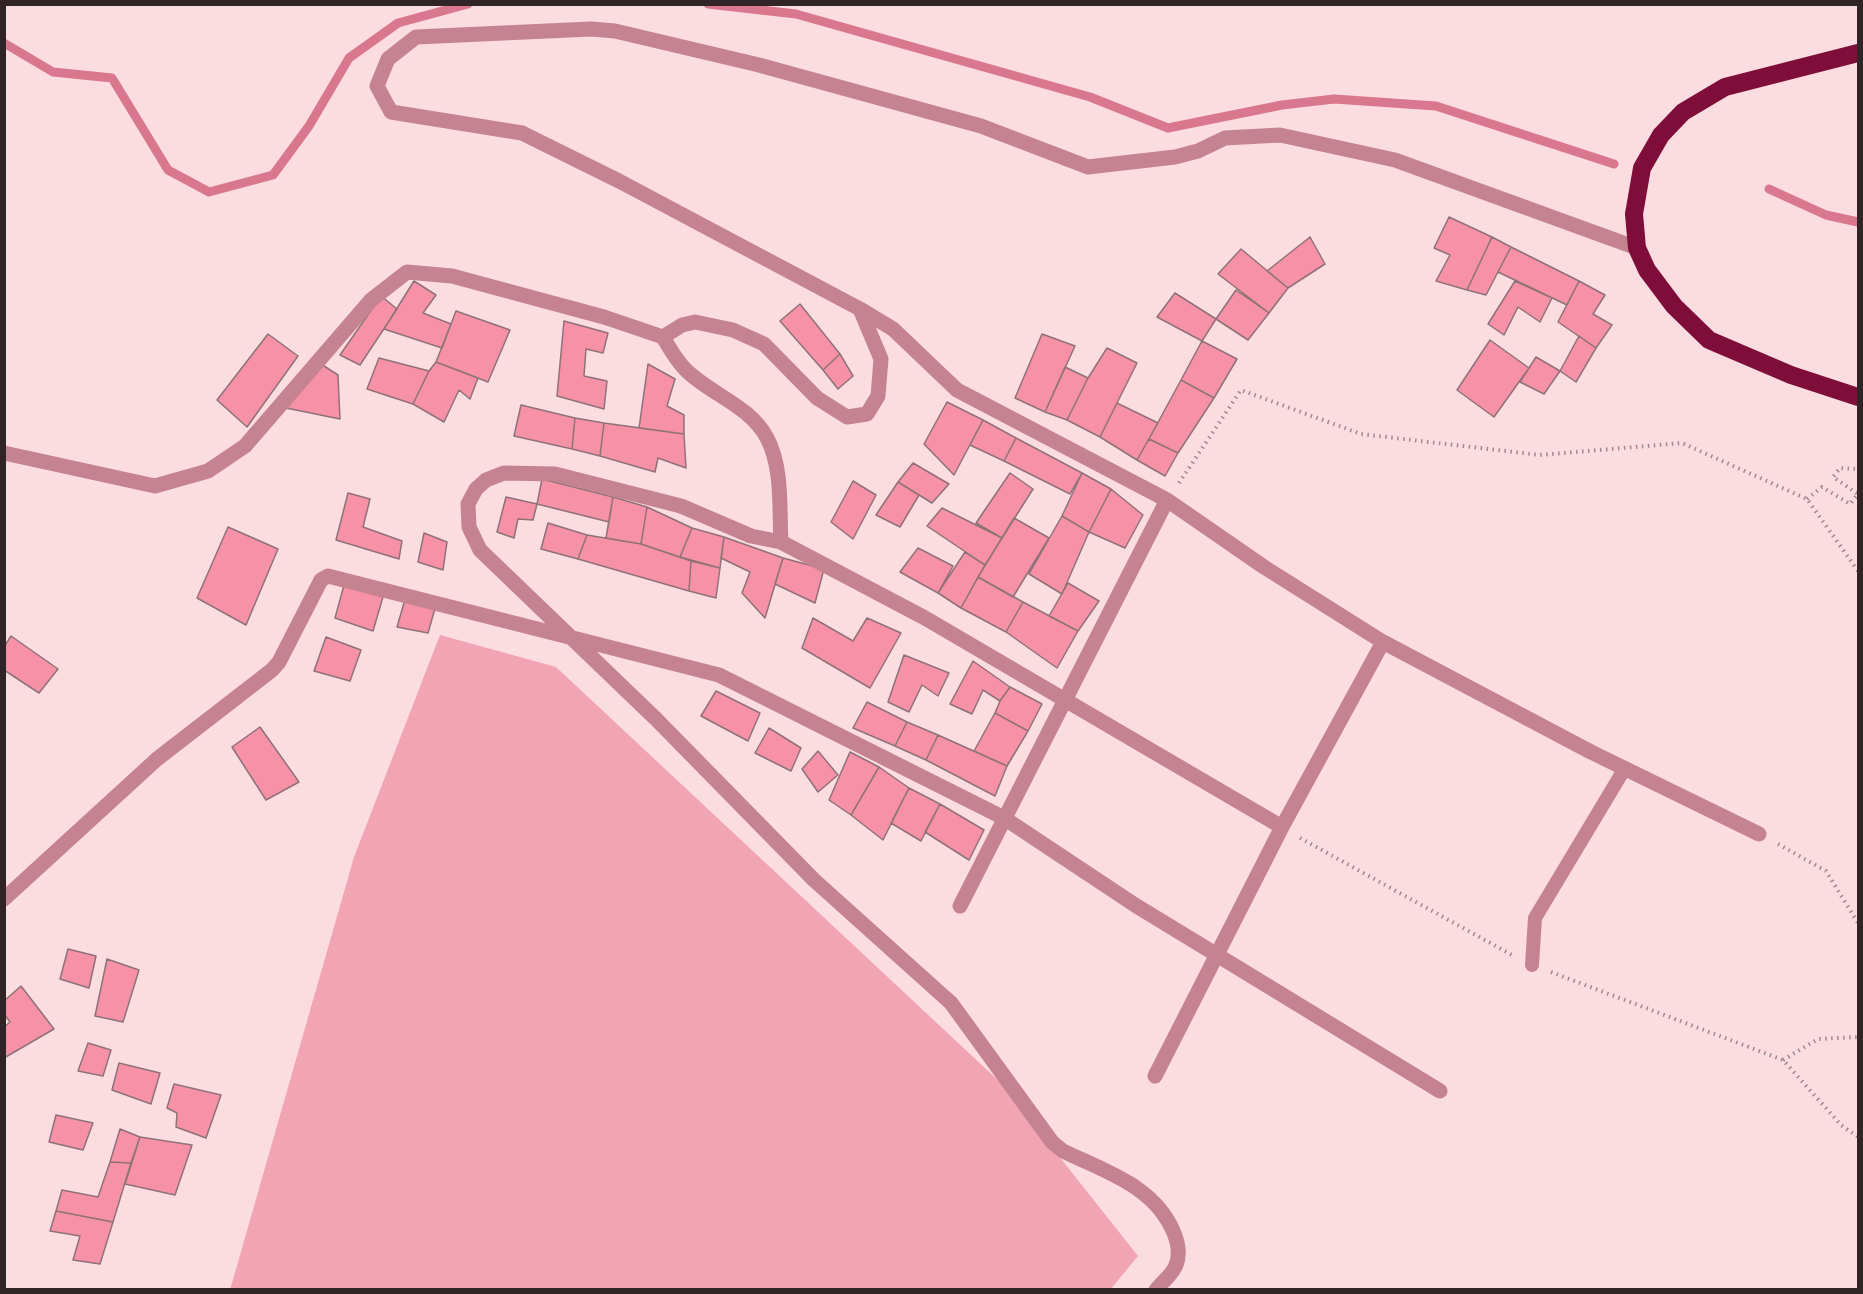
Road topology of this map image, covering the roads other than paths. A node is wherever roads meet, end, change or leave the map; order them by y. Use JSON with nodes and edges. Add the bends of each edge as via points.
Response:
{"nodes":[{"id":1,"x":1858,"y":53,"type":"edge"},
{"id":2,"x":1637,"y":248,"type":"junction"},
{"id":3,"x":860,"y":309,"type":"junction"},
{"id":4,"x":663,"y":337,"type":"junction"},
{"id":5,"x":1858,"y":397,"type":"edge"},
{"id":6,"x":4,"y":453,"type":"edge"},
{"id":7,"x":1167,"y":500,"type":"junction"},
{"id":8,"x":781,"y":542,"type":"junction"},
{"id":9,"x":572,"y":637,"type":"junction"},
{"id":10,"x":1383,"y":642,"type":"junction"},
{"id":11,"x":1067,"y":700,"type":"junction"},
{"id":12,"x":1625,"y":768,"type":"junction"},
{"id":13,"x":1004,"y":818,"type":"junction"},
{"id":14,"x":1282,"y":827,"type":"junction"},
{"id":15,"x":1759,"y":834,"type":"road end"},
{"id":16,"x":4,"y":899,"type":"edge"},
{"id":17,"x":960,"y":906,"type":"dead end"},
{"id":18,"x":1217,"y":957,"type":"junction"},
{"id":19,"x":1533,"y":965,"type":"dead end"},
{"id":20,"x":1155,"y":1076,"type":"dead end"},
{"id":21,"x":1440,"y":1091,"type":"dead end"},
{"id":22,"x":1156,"y":1290,"type":"edge"}],
"edges":[{"from":1,"to":2,"type":"highway","via":[[1725,87],[1683,112],[1661,135],[1642,168],[1634,214]]},
{"from":2,"to":3,"type":"street","via":[[1395,160],[1291,137],[1225,138],[1175,157],[1088,166],[981,126],[759,65],[615,31],[416,37],[388,59],[377,86],[391,112],[522,133]]},
{"from":2,"to":5,"type":"highway","via":[[1647,270],[1674,306],[1709,340],[1791,375]]},
{"from":3,"to":4,"type":"street","via":[[881,359],[878,396],[867,414],[858,417],[847,417],[817,398],[764,344],[733,330],[695,322]]},
{"from":3,"to":7,"type":"street","via":[[893,329],[957,390]]},
{"from":4,"to":6,"type":"street","via":[[452,276],[407,272],[371,300],[245,446],[208,471],[155,486]]},
{"from":4,"to":8,"type":"street","via":[[687,372],[758,424],[768,440],[778,476]]},
{"from":7,"to":10,"type":"street"},
{"from":7,"to":11,"type":"street"},
{"from":8,"to":9,"type":"street","via":[[752,536],[681,506],[555,474],[504,473],[486,480],[468,504],[469,527],[480,550]]},
{"from":8,"to":11,"type":"street","via":[[915,612]]},
{"from":9,"to":13,"type":"street","via":[[719,675]]},
{"from":9,"to":16,"type":"street","via":[[324,577],[272,670],[165,751]]},
{"from":9,"to":22,"type":"street","via":[[814,880],[951,1003],[1052,1142],[1144,1191],[1157,1202],[1169,1220],[1179,1255],[1176,1267]]},
{"from":10,"to":12,"type":"street"},
{"from":10,"to":14,"type":"street"},
{"from":11,"to":13,"type":"street"},
{"from":11,"to":14,"type":"street"},
{"from":12,"to":15,"type":"street"},
{"from":12,"to":19,"type":"lane","via":[[1535,918]]},
{"from":13,"to":17,"type":"street"},
{"from":13,"to":18,"type":"street"},
{"from":14,"to":18,"type":"street"},
{"from":18,"to":20,"type":"street"},
{"from":18,"to":21,"type":"street"}]}
